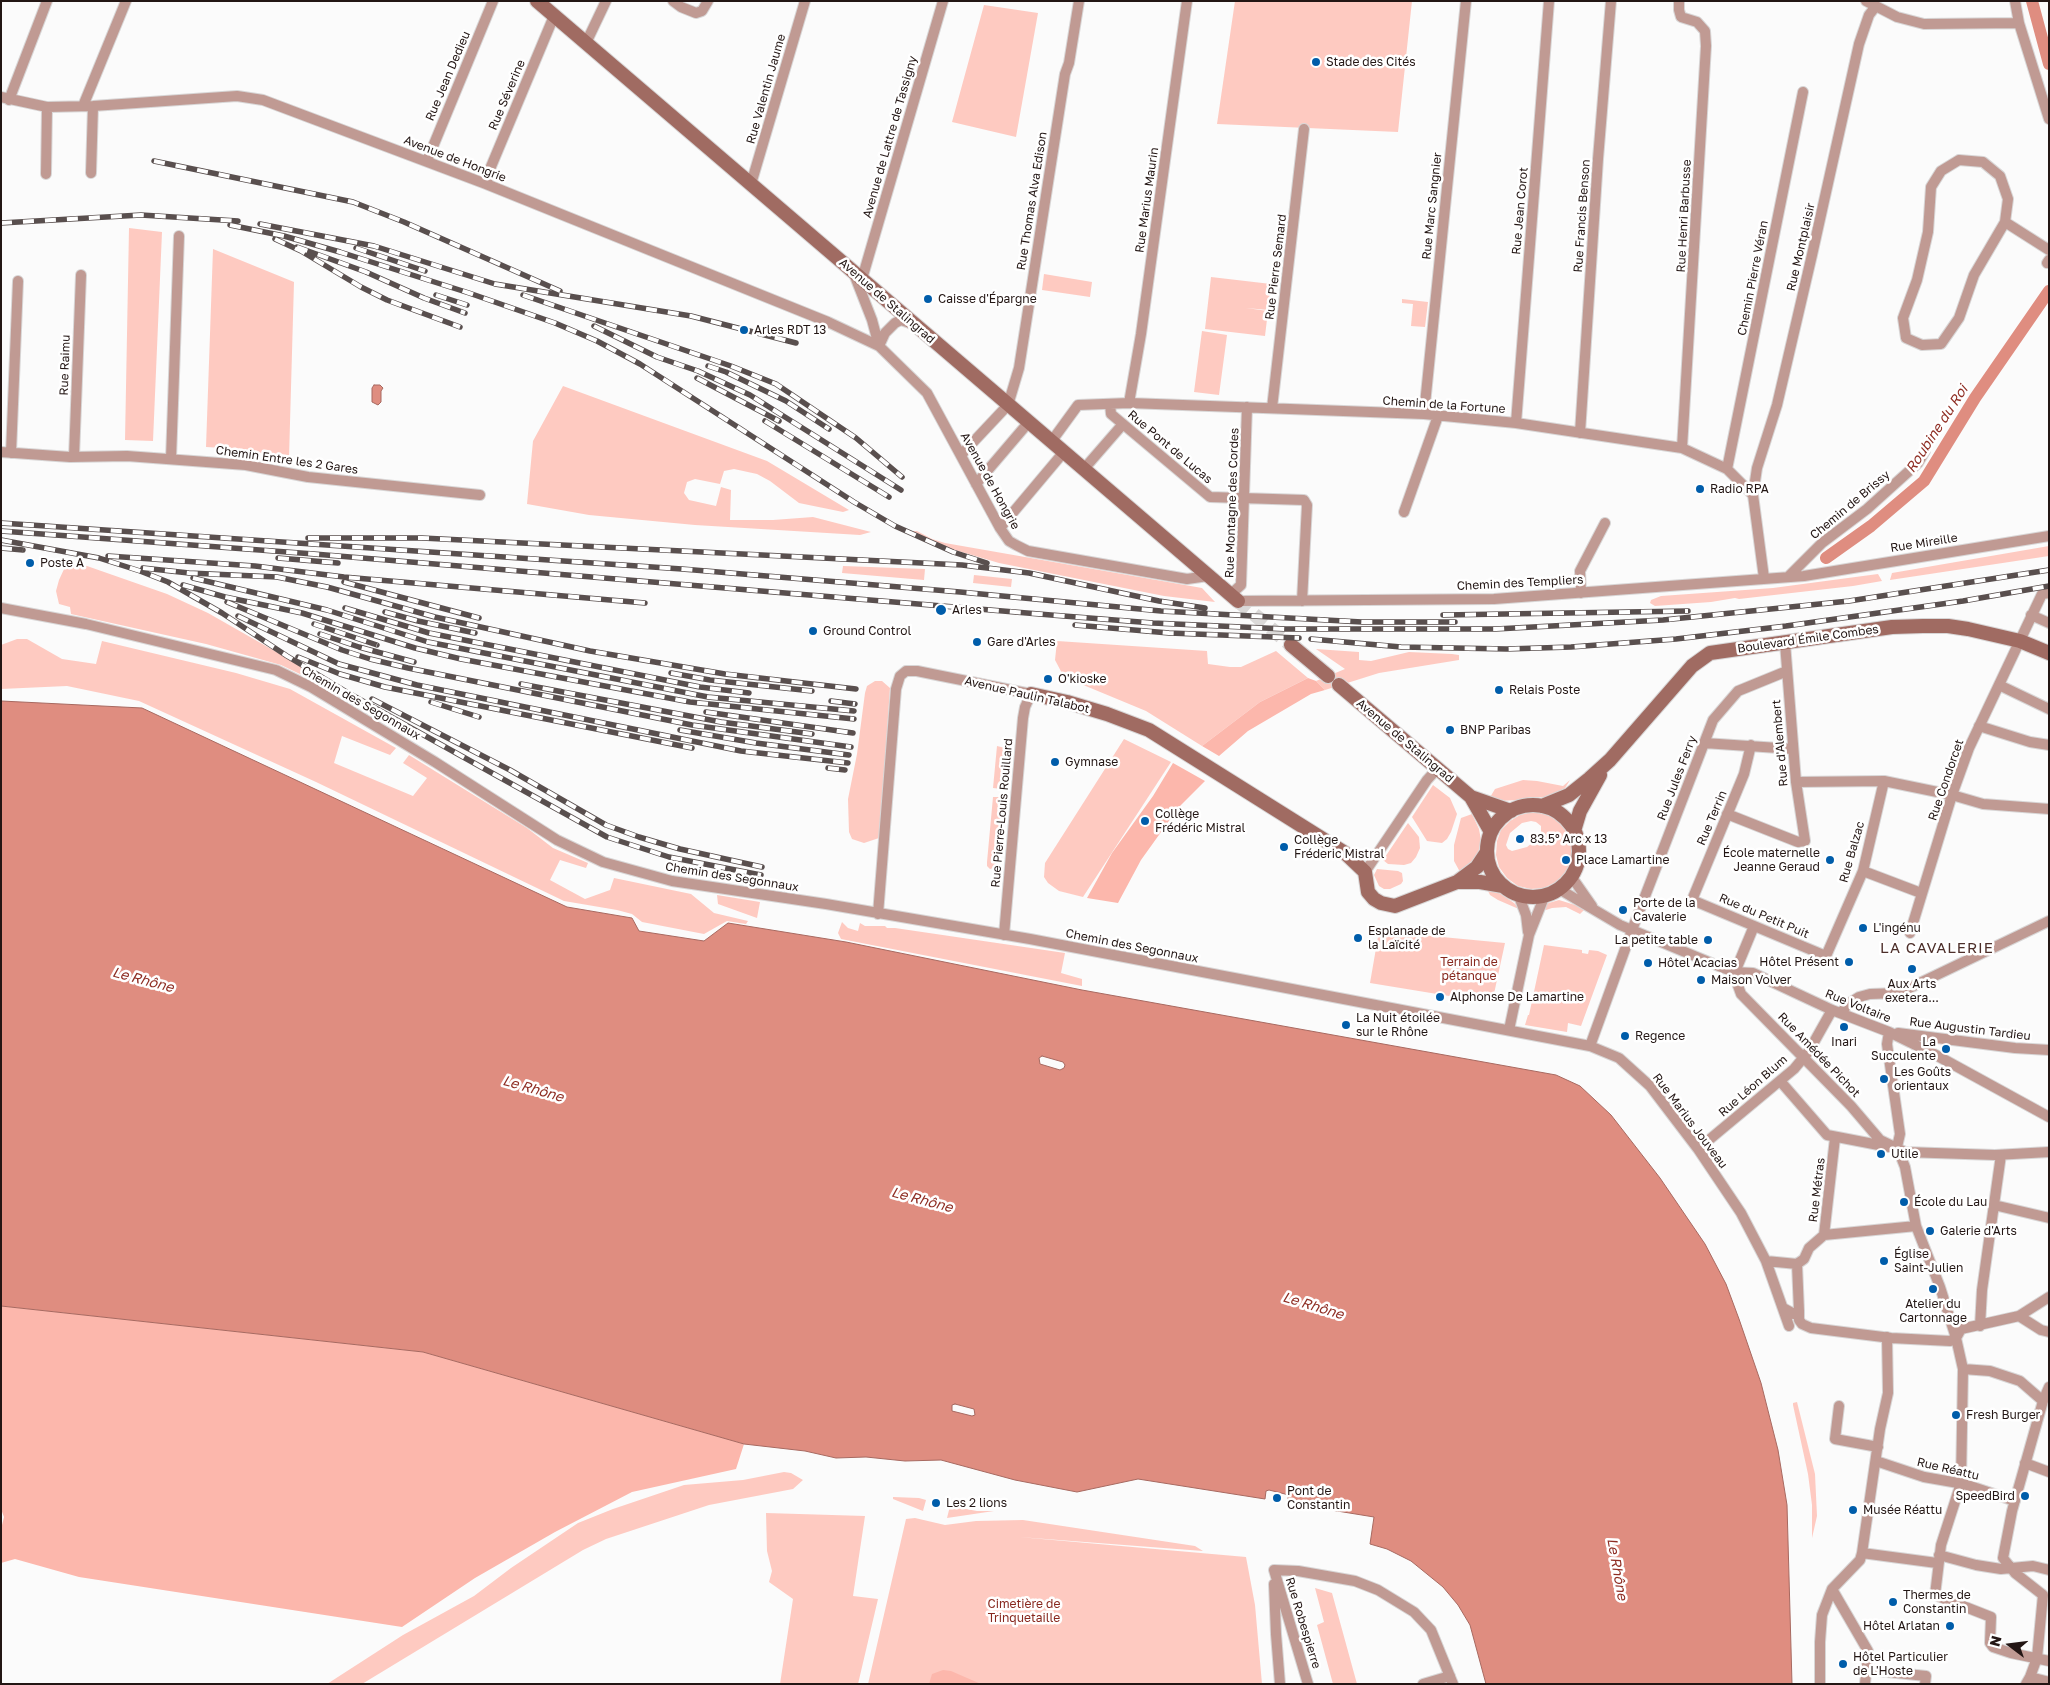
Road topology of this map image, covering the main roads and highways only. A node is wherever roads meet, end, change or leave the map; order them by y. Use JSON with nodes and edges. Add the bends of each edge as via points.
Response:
{"nodes":[{"id":1,"x":536,"y":1,"type":"edge"},
{"id":2,"x":1234,"y":598,"type":"tunnel mouth"},
{"id":3,"x":1291,"y":645,"type":"tunnel mouth"},
{"id":4,"x":2049,"y":653,"type":"edge"},
{"id":5,"x":1328,"y":676,"type":"dead end"},
{"id":6,"x":1339,"y":685,"type":"dead end"},
{"id":7,"x":1031,"y":694,"type":"road end"},
{"id":8,"x":1610,"y":760,"type":"junction"},
{"id":9,"x":1472,"y":797,"type":"junction"},
{"id":10,"x":1542,"y":806,"type":"junction"},
{"id":11,"x":1511,"y":811,"type":"junction"},
{"id":12,"x":1574,"y":831,"type":"junction"},
{"id":13,"x":1491,"y":832,"type":"junction"},
{"id":14,"x":1487,"y":852,"type":"junction"},
{"id":15,"x":1457,"y":882,"type":"junction"},
{"id":16,"x":1503,"y":886,"type":"junction"}],
"edges":[{"from":1,"to":2,"type":"main road","name":"Avenue de Stalingrad"},
{"from":3,"to":5,"type":"main road"},
{"from":4,"to":8,"type":"main road","name":"Boulevard Émile Combes","via":[[2020,641],[1948,626],[1923,626],[1892,627],[1710,654],[1700,659]]},
{"from":6,"to":9,"type":"main road","name":"Avenue de Stalingrad"},
{"from":7,"to":15,"type":"main road","name":"Avenue Paulin Talabot","via":[[1107,714],[1149,730],[1345,853],[1365,872],[1368,892],[1374,899],[1395,906]]},
{"from":8,"to":10,"type":"main road","name":"Boulevard Émile Combes","via":[[1569,795]]},
{"from":8,"to":12,"type":"main road","name":"Boulevard Émile Combes","via":[[1589,793]]},
{"from":9,"to":11,"type":"main road","name":"Avenue de Stalingrad"},
{"from":9,"to":13,"type":"main road","name":"Avenue de Stalingrad"},
{"from":10,"to":11,"type":"main road","via":[[1526,806]]},
{"from":10,"to":12,"type":"main road","via":[[1561,815]]},
{"from":11,"to":13,"type":"main road"},
{"from":12,"to":16,"type":"main road","via":[[1579,846],[1578,862],[1572,876],[1559,889],[1545,895],[1527,896]]},
{"from":13,"to":14,"type":"main road"},
{"from":14,"to":15,"type":"main road","via":[[1477,867]]},
{"from":14,"to":16,"type":"main road","via":[[1492,870]]},
{"from":15,"to":16,"type":"main road"}]}
